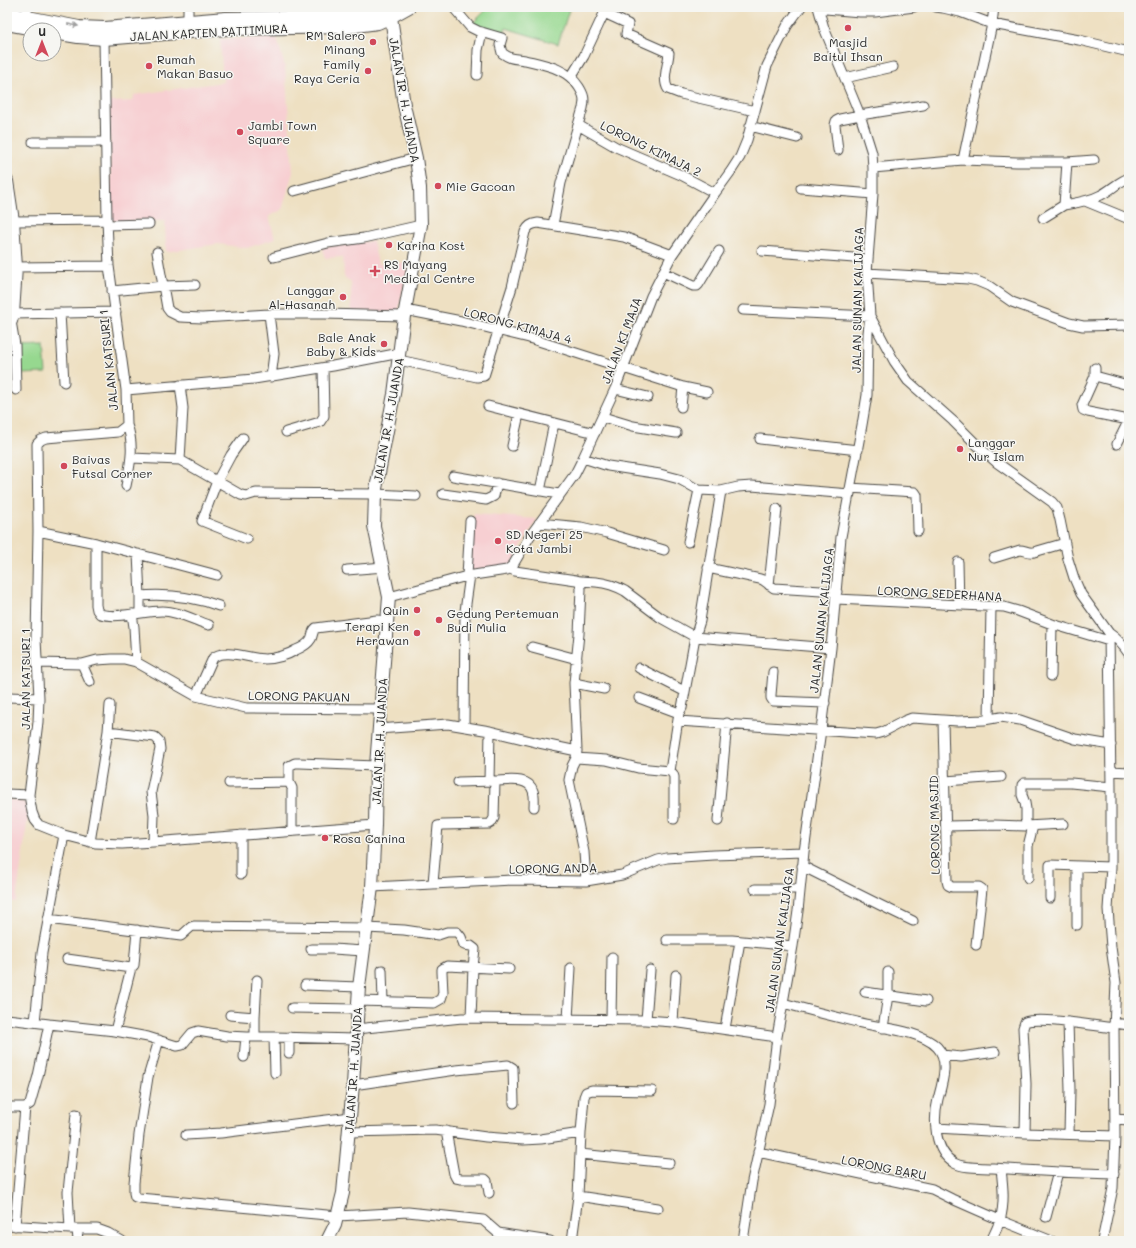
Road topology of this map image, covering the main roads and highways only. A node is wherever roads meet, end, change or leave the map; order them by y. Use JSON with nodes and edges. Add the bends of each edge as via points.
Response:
{"nodes":[{"id":1,"x":409,"y":7,"type":"edge"},
{"id":2,"x":389,"y":11,"type":"edge"},
{"id":3,"x":27,"y":12,"type":"edge"},
{"id":4,"x":7,"y":13,"type":"edge"},
{"id":5,"x":7,"y":24,"type":"edge"},
{"id":6,"x":22,"y":27,"type":"edge"},
{"id":7,"x":62,"y":34,"type":"edge"},
{"id":8,"x":7,"y":181,"type":"edge"},
{"id":9,"x":11,"y":225,"type":"edge"},
{"id":10,"x":10,"y":320,"type":"edge"},
{"id":11,"x":327,"y":1241,"type":"edge"}],
"edges":[{"from":1,"to":2,"type":"main road","name":"JALAN KAPTEN PATTIMURA"},
{"from":3,"to":2,"type":"main road","name":"JALAN KAPTEN PATTIMURA","one_way":true,"via":[[79,27],[105,28],[226,18],[357,16]]},
{"from":2,"to":7,"type":"main road","name":"JALAN KAPTEN PATTIMURA","via":[[378,22],[348,27],[227,28],[104,39]]},
{"from":2,"to":11,"type":"main road","name":"JALAN IR. H. JUANDA","via":[[404,105],[416,158],[421,225],[375,494],[374,526],[389,597],[378,729],[372,887],[359,987],[343,1193],[338,1216]]},
{"from":3,"to":4,"type":"main road","name":"JALAN KAPTEN PATTIMURA"},
{"from":5,"to":6,"type":"main road"},
{"from":8,"to":9,"type":"main road"},
{"from":9,"to":10,"type":"main road","via":[[16,267]]}]}
